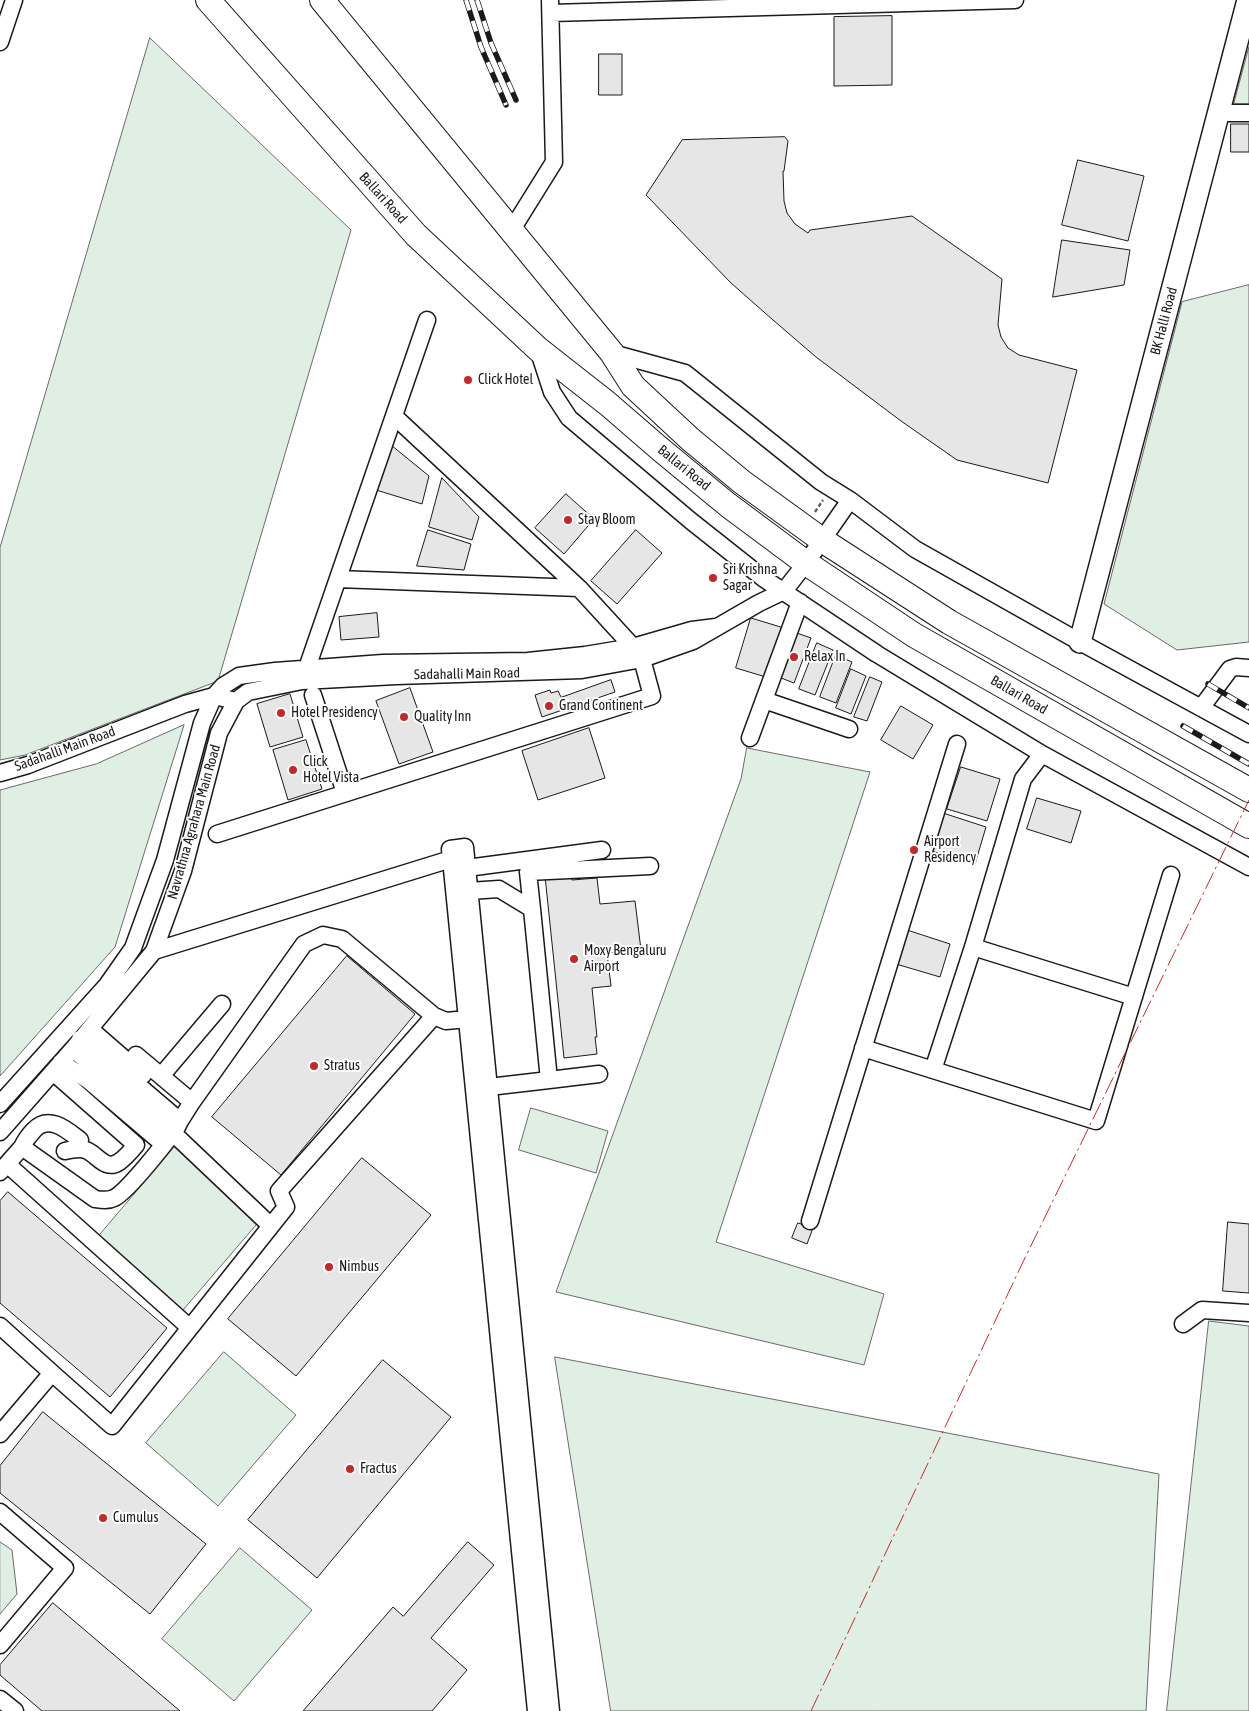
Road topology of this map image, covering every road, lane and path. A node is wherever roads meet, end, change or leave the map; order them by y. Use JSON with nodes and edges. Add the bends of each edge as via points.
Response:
{"nodes":[{"id":1,"x":14,"y":0,"type":"edge"},
{"id":2,"x":208,"y":0,"type":"edge"},
{"id":3,"x":322,"y":0,"type":"edge"},
{"id":4,"x":1015,"y":0,"type":"edge"},
{"id":5,"x":1248,"y":0,"type":"edge"},
{"id":6,"x":550,"y":6,"type":"edge"},
{"id":7,"x":0,"y":42,"type":"edge"},
{"id":8,"x":1218,"y":113,"type":"junction"},
{"id":9,"x":1249,"y":113,"type":"edge"},
{"id":10,"x":511,"y":231,"type":"junction"},
{"id":11,"x":427,"y":320,"type":"dead end"},
{"id":12,"x":538,"y":349,"type":"junction"},
{"id":13,"x":612,"y":353,"type":"junction"},
{"id":14,"x":394,"y":416,"type":"junction"},
{"id":15,"x":823,"y":500,"type":"dead end"},
{"id":16,"x":850,"y":500,"type":"junction"},
{"id":17,"x":814,"y":513,"type":"dead end"},
{"id":18,"x":822,"y":540,"type":"junction"},
{"id":19,"x":806,"y":564,"type":"junction"},
{"id":20,"x":338,"y":578,"type":"junction"},
{"id":21,"x":579,"y":588,"type":"junction"},
{"id":22,"x":784,"y":592,"type":"junction"},
{"id":23,"x":800,"y":602,"type":"junction"},
{"id":24,"x":1080,"y":642,"type":"junction"},
{"id":25,"x":638,"y":653,"type":"junction"},
{"id":26,"x":308,"y":668,"type":"junction"},
{"id":27,"x":1249,"y":668,"type":"edge"},
{"id":28,"x":371,"y":671,"type":"junction"},
{"id":29,"x":313,"y":694,"type":"dead end"},
{"id":30,"x":214,"y":696,"type":"junction"},
{"id":31,"x":764,"y":700,"type":"junction"},
{"id":32,"x":236,"y":701,"type":"junction"},
{"id":33,"x":1201,"y":708,"type":"junction"},
{"id":34,"x":849,"y":729,"type":"dead end"},
{"id":35,"x":1249,"y":734,"type":"edge"},
{"id":36,"x":750,"y":738,"type":"dead end"},
{"id":37,"x":957,"y":744,"type":"dead end"},
{"id":38,"x":1042,"y":754,"type":"junction"},
{"id":39,"x":0,"y":772,"type":"edge"},
{"id":40,"x":1249,"y":790,"type":"edge"},
{"id":41,"x":345,"y":793,"type":"junction"},
{"id":42,"x":1249,"y":826,"type":"edge"},
{"id":43,"x":217,"y":834,"type":"dead end"},
{"id":44,"x":602,"y":850,"type":"dead end"},
{"id":45,"x":455,"y":852,"type":"junction"},
{"id":46,"x":527,"y":866,"type":"junction"},
{"id":47,"x":650,"y":866,"type":"dead end"},
{"id":48,"x":1249,"y":867,"type":"edge"},
{"id":49,"x":467,"y":868,"type":"junction"},
{"id":50,"x":1171,"y":875,"type":"dead end"},
{"id":51,"x":469,"y":891,"type":"junction"},
{"id":52,"x":532,"y":909,"type":"junction"},
{"id":53,"x":972,"y":947,"type":"junction"},
{"id":54,"x":154,"y":951,"type":"junction"},
{"id":55,"x":1134,"y":997,"type":"junction"},
{"id":56,"x":89,"y":1004,"type":"junction"},
{"id":57,"x":222,"y":1004,"type":"dead end"},
{"id":58,"x":434,"y":1016,"type":"junction"},
{"id":59,"x":467,"y":1018,"type":"junction"},
{"id":60,"x":88,"y":1031,"type":"junction"},
{"id":61,"x":863,"y":1048,"type":"junction"},
{"id":62,"x":57,"y":1067,"type":"junction"},
{"id":63,"x":933,"y":1070,"type":"junction"},
{"id":64,"x":599,"y":1074,"type":"dead end"},
{"id":65,"x":161,"y":1076,"type":"junction"},
{"id":66,"x":549,"y":1080,"type":"junction"},
{"id":67,"x":489,"y":1087,"type":"junction"},
{"id":68,"x":0,"y":1104,"type":"edge"},
{"id":69,"x":179,"y":1122,"type":"junction"},
{"id":70,"x":0,"y":1132,"type":"edge"},
{"id":71,"x":80,"y":1140,"type":"dead end"},
{"id":72,"x":22,"y":1146,"type":"junction"},
{"id":73,"x":65,"y":1151,"type":"dead end"},
{"id":74,"x":4,"y":1168,"type":"edge"},
{"id":75,"x":810,"y":1221,"type":"dead end"},
{"id":76,"x":271,"y":1226,"type":"junction"},
{"id":77,"x":1249,"y":1313,"type":"edge"},
{"id":78,"x":1183,"y":1324,"type":"dead end"},
{"id":79,"x":0,"y":1326,"type":"edge"},
{"id":80,"x":190,"y":1328,"type":"junction"},
{"id":81,"x":52,"y":1372,"type":"junction"},
{"id":82,"x":0,"y":1434,"type":"edge"},
{"id":83,"x":0,"y":1512,"type":"edge"},
{"id":84,"x":0,"y":1645,"type":"edge"},
{"id":85,"x":0,"y":1699,"type":"edge"},
{"id":86,"x":1,"y":1711,"type":"edge"},
{"id":87,"x":15,"y":1711,"type":"edge"},
{"id":88,"x":536,"y":1711,"type":"edge"},
{"id":89,"x":551,"y":1711,"type":"edge"}],
"edges":[{"from":1,"to":7,"type":"street"},
{"from":2,"to":12,"type":"highway","name":"Ballari Road","via":[[416,235]]},
{"from":3,"to":10,"type":"highway","name":"Ballari Road"},
{"from":4,"to":6,"type":"street"},
{"from":5,"to":8,"type":"main road","name":"BK Halli Road"},
{"from":6,"to":10,"type":"street","via":[[554,162]]},
{"from":8,"to":9,"type":"street"},
{"from":8,"to":24,"type":"main road","name":"BK Halli Road"},
{"from":10,"to":13,"type":"highway","name":"Ballari Road"},
{"from":11,"to":14,"type":"street"},
{"from":12,"to":19,"type":"highway","name":"Ballari Road","via":[[728,505]]},
{"from":12,"to":22,"type":"street","via":[[552,392],[569,418],[691,521]]},
{"from":13,"to":16,"type":"street","via":[[685,373],[821,482]]},
{"from":13,"to":18,"type":"highway","name":"Ballari Road","via":[[633,386],[690,439],[742,482]]},
{"from":14,"to":20,"type":"street"},
{"from":14,"to":21,"type":"street"},
{"from":15,"to":17,"type":"path"},
{"from":16,"to":18,"type":"street"},
{"from":16,"to":24,"type":"street","via":[[916,549]]},
{"from":18,"to":19,"type":"street"},
{"from":18,"to":40,"type":"highway","name":"Ballari Road","via":[[949,622]]},
{"from":19,"to":22,"type":"street"},
{"from":19,"to":42,"type":"highway","name":"Ballari Road","via":[[914,635]]},
{"from":20,"to":21,"type":"street"},
{"from":20,"to":26,"type":"street"},
{"from":21,"to":25,"type":"street"},
{"from":22,"to":23,"type":"street"},
{"from":22,"to":25,"type":"street","name":"Sadahalli Main Road","via":[[716,627],[692,630]]},
{"from":23,"to":31,"type":"street"},
{"from":23,"to":38,"type":"street","via":[[877,654]]},
{"from":24,"to":33,"type":"street"},
{"from":25,"to":28,"type":"street","name":"Sadahalli Main Road"},
{"from":25,"to":41,"type":"street","via":[[652,696]]},
{"from":26,"to":28,"type":"street","name":"Sadahalli Main Road"},
{"from":26,"to":30,"type":"street","name":"Sadahalli Main Road","via":[[239,676]]},
{"from":27,"to":33,"type":"street","via":[[1236,666],[1230,669]]},
{"from":28,"to":32,"type":"street","name":"Sadahalli Main Road","via":[[248,692]]},
{"from":29,"to":41,"type":"street"},
{"from":30,"to":32,"type":"street","name":"Sadahalli Main Road"},
{"from":30,"to":39,"type":"street","name":"Sadahalli Main Road","via":[[185,704],[28,765]]},
{"from":30,"to":56,"type":"street","name":"Navrathna Agrahara Main Road","via":[[202,722],[165,860],[134,948]]},
{"from":31,"to":34,"type":"street"},
{"from":31,"to":36,"type":"street"},
{"from":32,"to":54,"type":"street","name":"Navrathna Agrahara Main Road","via":[[219,733],[183,871]]},
{"from":33,"to":35,"type":"street"},
{"from":37,"to":61,"type":"street"},
{"from":38,"to":48,"type":"street"},
{"from":38,"to":53,"type":"street","via":[[1023,779]]},
{"from":41,"to":43,"type":"street"},
{"from":44,"to":46,"type":"street"},
{"from":45,"to":49,"type":"street"},
{"from":45,"to":54,"type":"street"},
{"from":45,"to":59,"type":"street"},
{"from":46,"to":47,"type":"street"},
{"from":46,"to":49,"type":"street"},
{"from":46,"to":52,"type":"street"},
{"from":49,"to":51,"type":"street"},
{"from":50,"to":55,"type":"street"},
{"from":51,"to":52,"type":"street","via":[[499,889]]},
{"from":51,"to":67,"type":"street"},
{"from":52,"to":66,"type":"street"},
{"from":53,"to":55,"type":"street"},
{"from":53,"to":63,"type":"street"},
{"from":54,"to":60,"type":"street","name":"Navrathna Agrahara Main Road"},
{"from":55,"to":63,"type":"street","via":[[1096,1121]]},
{"from":56,"to":60,"type":"street"},
{"from":56,"to":68,"type":"street","name":"Navrathna Agrahara Main Road"},
{"from":57,"to":65,"type":"street"},
{"from":58,"to":59,"type":"street","via":[[446,1022]]},
{"from":58,"to":69,"type":"street","via":[[342,939],[323,935],[304,944]]},
{"from":58,"to":76,"type":"street","via":[[279,1191],[286,1207]]},
{"from":59,"to":88,"type":"street"},
{"from":60,"to":62,"type":"street","name":"Navrathna Agrahara Main Road"},
{"from":60,"to":65,"type":"street"},
{"from":60,"to":69,"type":"street"},
{"from":60,"to":69,"type":"street"},
{"from":61,"to":63,"type":"street"},
{"from":61,"to":75,"type":"street"},
{"from":62,"to":69,"type":"street"},
{"from":62,"to":70,"type":"street","name":"Navrathna Agrahara Main Road"},
{"from":62,"to":73,"type":"street","via":[[136,1145],[118,1163],[108,1165],[88,1151],[76,1148]]},
{"from":64,"to":66,"type":"street"},
{"from":65,"to":69,"type":"street"},
{"from":66,"to":67,"type":"street"},
{"from":67,"to":89,"type":"street"},
{"from":69,"to":72,"type":"street","via":[[127,1187],[116,1197],[105,1200],[95,1199]]},
{"from":69,"to":76,"type":"street"},
{"from":71,"to":72,"type":"street","via":[[60,1125],[48,1124],[34,1129]]},
{"from":72,"to":74,"type":"street"},
{"from":74,"to":80,"type":"street"},
{"from":76,"to":80,"type":"street"},
{"from":77,"to":78,"type":"street","via":[[1202,1310]]},
{"from":79,"to":81,"type":"street"},
{"from":80,"to":81,"type":"street","via":[[112,1426]]},
{"from":81,"to":82,"type":"street"},
{"from":83,"to":84,"type":"street","via":[[66,1568]]},
{"from":85,"to":86,"type":"street"},
{"from":85,"to":87,"type":"street"}]}
